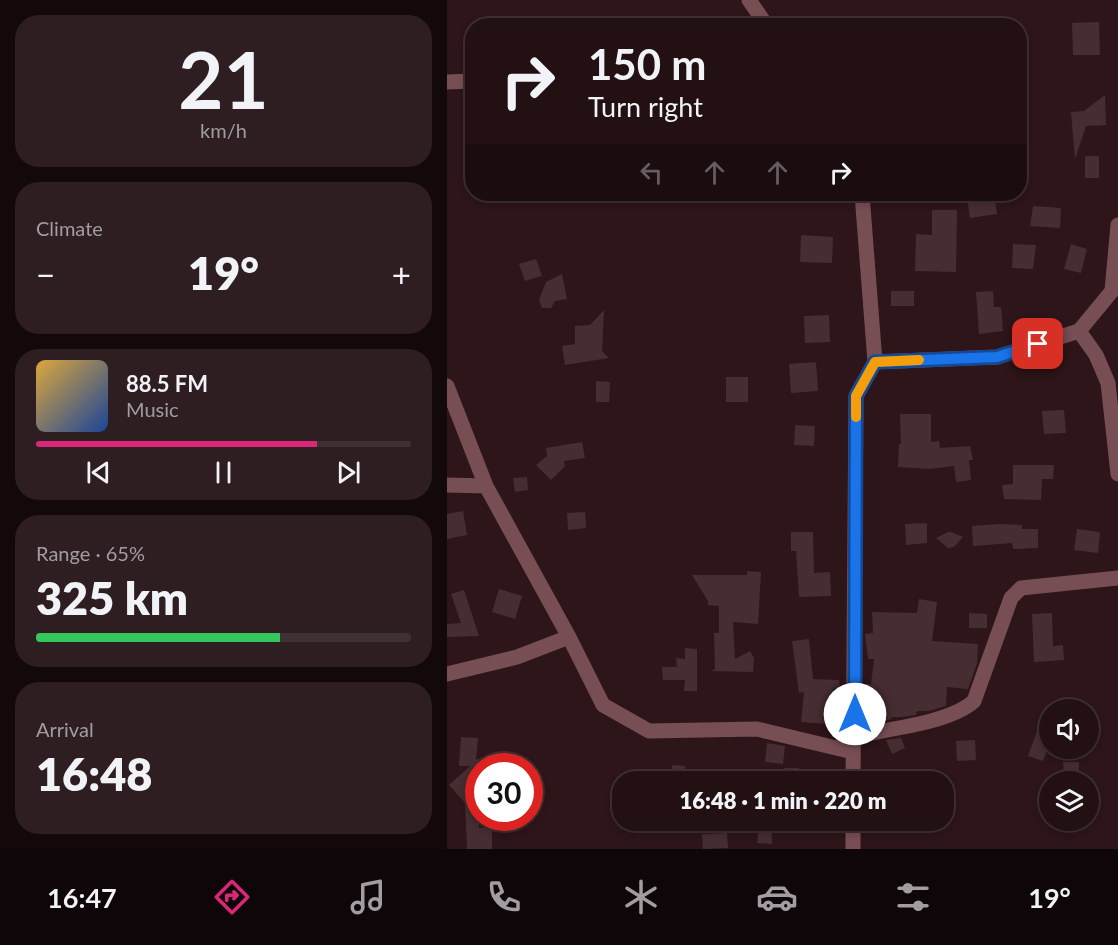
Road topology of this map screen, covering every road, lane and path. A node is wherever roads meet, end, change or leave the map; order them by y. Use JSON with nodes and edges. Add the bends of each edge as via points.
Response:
{"nodes":[{"id":1,"x":749,"y":0,"type":"edge"},
{"id":2,"x":761,"y":18,"type":"edge"},
{"id":3,"x":465,"y":81,"type":"edge"},
{"id":4,"x":447,"y":82,"type":"edge"},
{"id":5,"x":863,"y":201,"type":"edge"},
{"id":6,"x":1118,"y":225,"type":"edge"},
{"id":7,"x":1079,"y":331,"type":"junction"},
{"id":8,"x":875,"y":362,"type":"junction"},
{"id":9,"x":447,"y":386,"type":"edge"},
{"id":10,"x":1118,"y":474,"type":"edge"},
{"id":11,"x":447,"y":485,"type":"edge"},
{"id":12,"x":486,"y":486,"type":"junction"},
{"id":13,"x":1118,"y":578,"type":"edge"},
{"id":14,"x":569,"y":637,"type":"junction"},
{"id":15,"x":447,"y":674,"type":"edge"},
{"id":16,"x":855,"y":736,"type":"junction"},
{"id":17,"x":853,"y":752,"type":"junction"},
{"id":18,"x":853,"y":771,"type":"edge"},
{"id":19,"x":853,"y":831,"type":"edge"},
{"id":20,"x":853,"y":849,"type":"edge"}],
"edges":[{"from":1,"to":2,"type":"street"},
{"from":3,"to":4,"type":"street"},
{"from":5,"to":8,"type":"street"},
{"from":6,"to":7,"type":"street","via":[[1112,291]]},
{"from":7,"to":8,"type":"street","via":[[997,357]]},
{"from":7,"to":10,"type":"street","via":[[1096,355],[1108,383]]},
{"from":8,"to":16,"type":"street","via":[[856,396]]},
{"from":9,"to":12,"type":"street"},
{"from":11,"to":12,"type":"street"},
{"from":12,"to":14,"type":"street"},
{"from":13,"to":16,"type":"street","via":[[1021,588],[1011,598],[974,701],[967,708],[944,717]]},
{"from":14,"to":15,"type":"street","via":[[517,657]]},
{"from":14,"to":17,"type":"street","via":[[603,705],[649,731],[757,729]]},
{"from":16,"to":17,"type":"street"},
{"from":17,"to":18,"type":"street"},
{"from":19,"to":20,"type":"street"}]}
